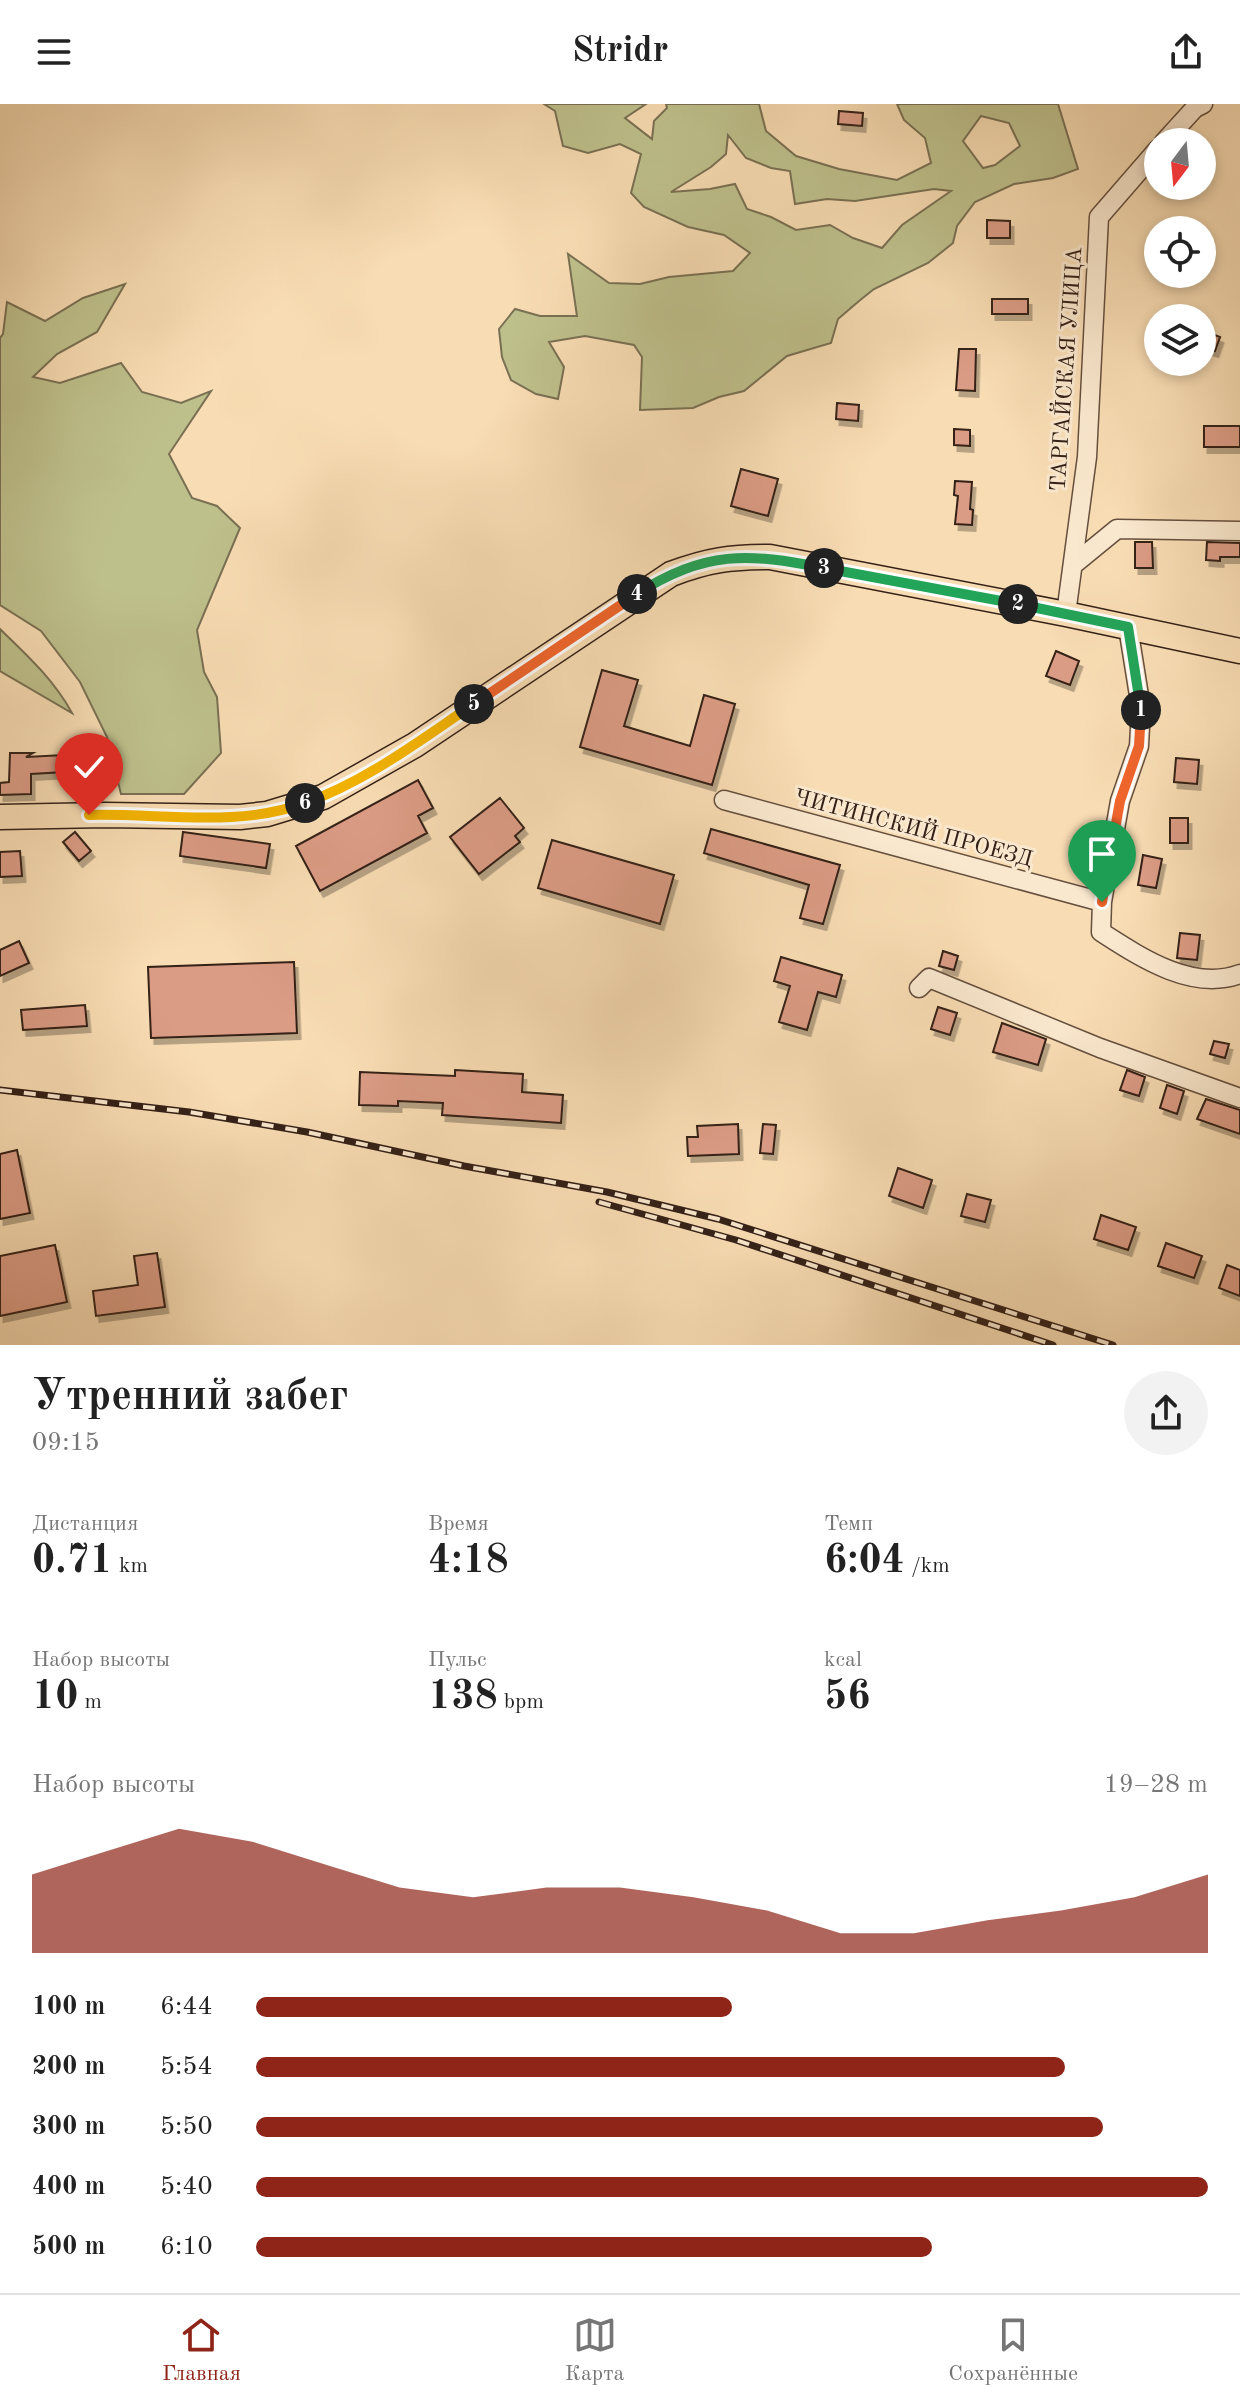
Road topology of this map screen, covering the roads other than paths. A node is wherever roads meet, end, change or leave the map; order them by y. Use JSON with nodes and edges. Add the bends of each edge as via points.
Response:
{"nodes":[{"id":1,"x":1203,"y":104,"type":"edge"},
{"id":2,"x":1177,"y":128,"type":"edge"},
{"id":3,"x":1144,"y":165,"type":"edge"},
{"id":4,"x":1240,"y":531,"type":"edge"},
{"id":5,"x":1073,"y":565,"type":"junction"},
{"id":6,"x":1066,"y":614,"type":"junction"},
{"id":7,"x":1128,"y":627,"type":"junction"},
{"id":8,"x":1240,"y":651,"type":"edge"},
{"id":9,"x":724,"y":800,"type":"dead end"},
{"id":10,"x":0,"y":817,"type":"edge"},
{"id":11,"x":1102,"y":902,"type":"junction"},
{"id":12,"x":1240,"y":974,"type":"edge"},
{"id":13,"x":919,"y":988,"type":"dead end"},
{"id":14,"x":1240,"y":1098,"type":"edge"}],
"edges":[{"from":1,"to":2,"type":"street"},
{"from":3,"to":5,"type":"street","name":"ТАРГАЙСКАЯ УЛИЦА","via":[[1099,217],[1087,457]]},
{"from":4,"to":5,"type":"street","via":[[1117,529]]},
{"from":5,"to":6,"type":"street","name":"ТАРГАЙСКАЯ УЛИЦА"},
{"from":6,"to":7,"type":"main road"},
{"from":6,"to":10,"type":"main road","via":[[770,557],[703,562],[652,584],[415,745],[323,797],[240,817]]},
{"from":7,"to":8,"type":"main road"},
{"from":7,"to":11,"type":"street","via":[[1141,708],[1139,746],[1120,801]]},
{"from":9,"to":11,"type":"street","name":"ЧИТИНСКИЙ ПРОЕЗД"},
{"from":11,"to":12,"type":"street","via":[[1101,932],[1140,957],[1192,978]]},
{"from":13,"to":14,"type":"street","via":[[929,978]]}]}
